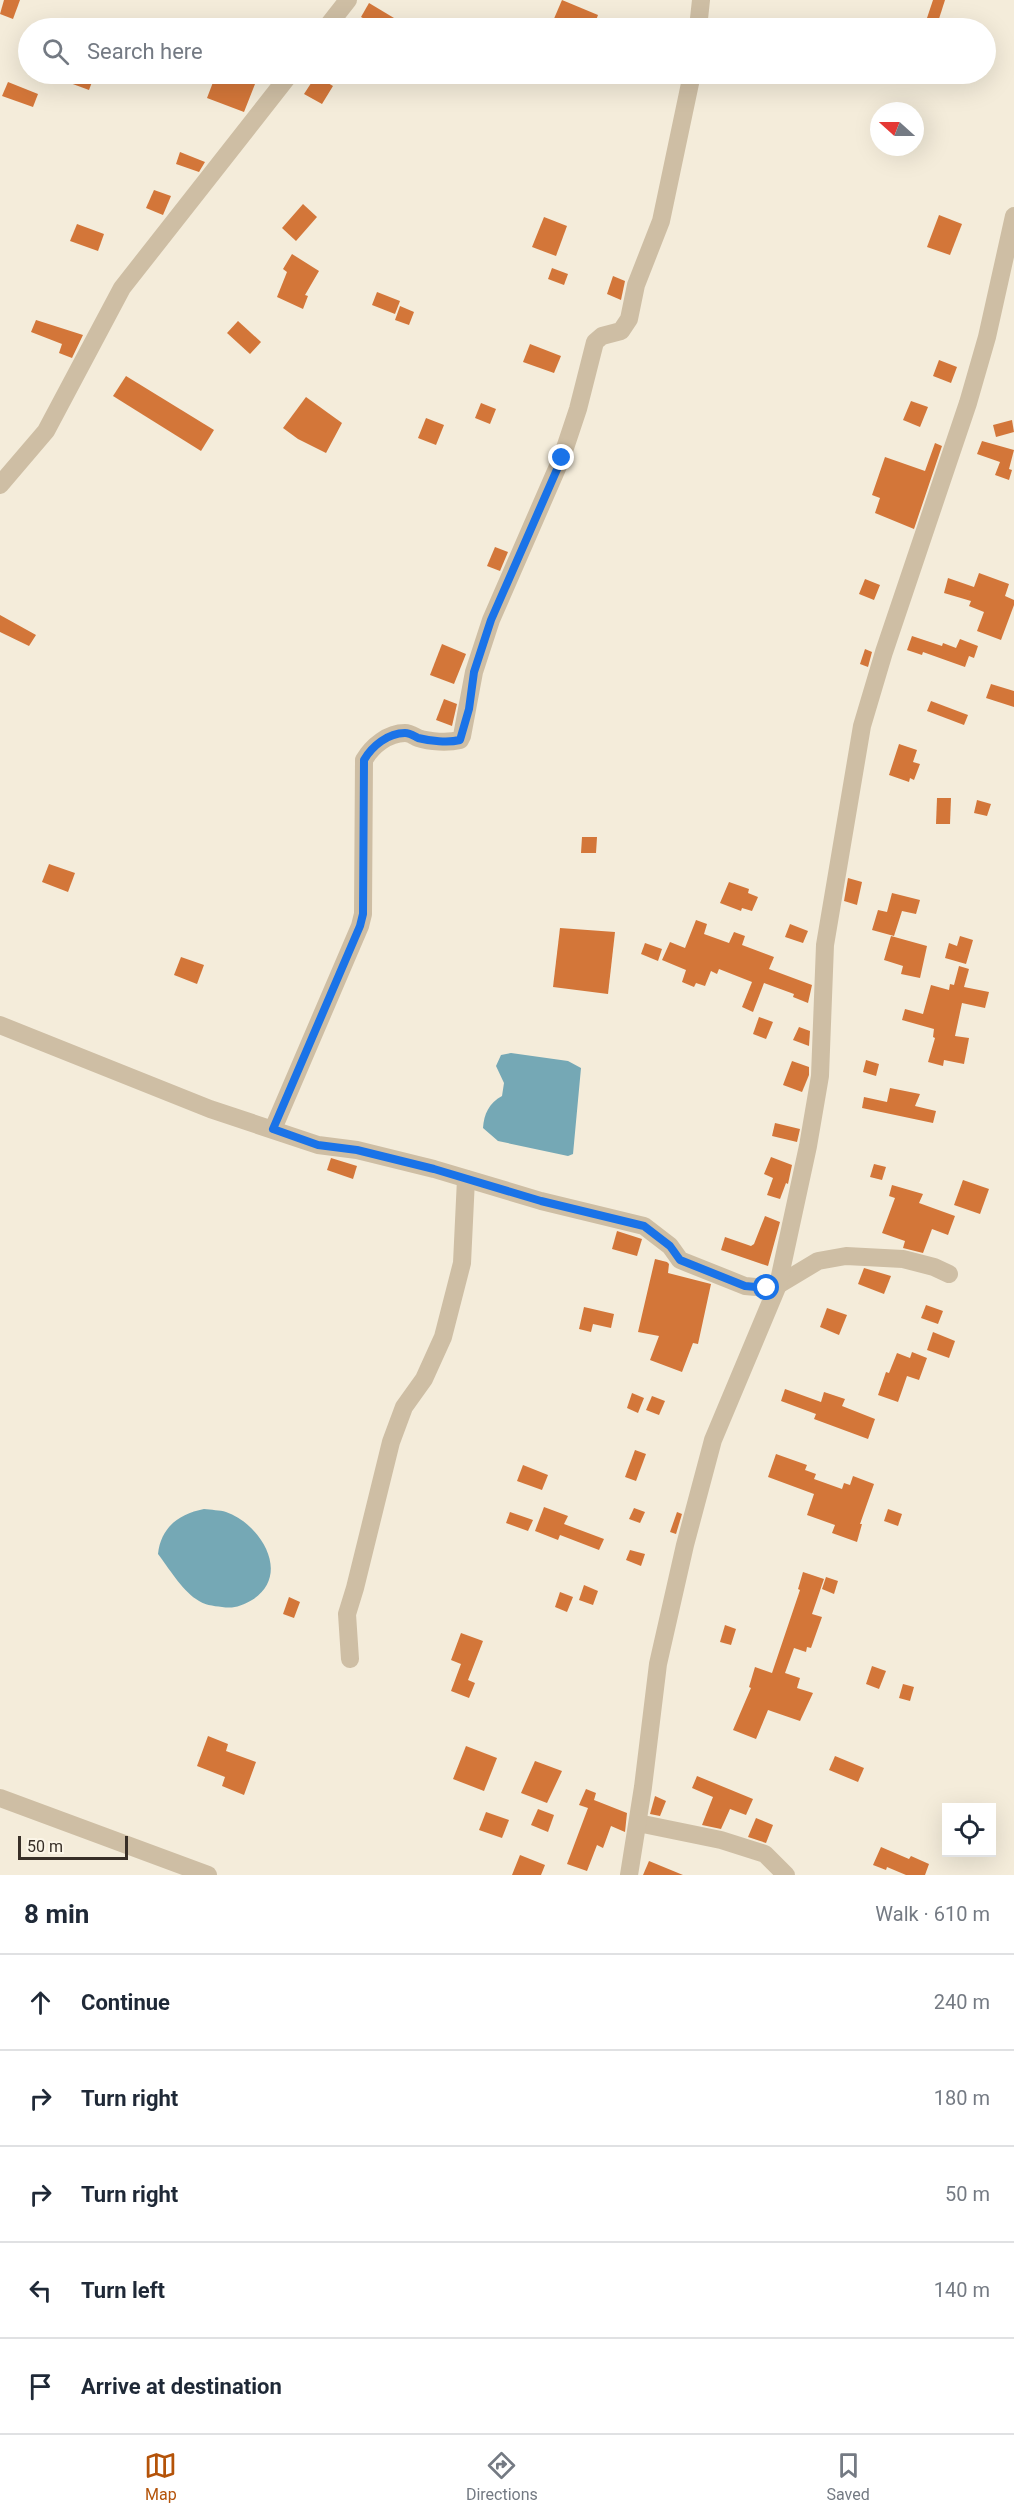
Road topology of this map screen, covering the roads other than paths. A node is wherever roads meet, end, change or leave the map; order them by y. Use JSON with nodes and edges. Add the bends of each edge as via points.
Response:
{"nodes":[{"id":1,"x":348,"y":0,"type":"edge"},
{"id":2,"x":700,"y":0,"type":"edge"},
{"id":3,"x":334,"y":18,"type":"edge"},
{"id":4,"x":699,"y":18,"type":"edge"},
{"id":5,"x":282,"y":84,"type":"edge"},
{"id":6,"x":690,"y":84,"type":"edge"},
{"id":7,"x":1014,"y":216,"type":"edge"},
{"id":8,"x":0,"y":485,"type":"edge"},
{"id":9,"x":0,"y":1025,"type":"edge"},
{"id":10,"x":273,"y":1129,"type":"junction"},
{"id":11,"x":466,"y":1179,"type":"junction"},
{"id":12,"x":949,"y":1274,"type":"dead end"},
{"id":13,"x":778,"y":1285,"type":"junction"},
{"id":14,"x":350,"y":1659,"type":"dead end"},
{"id":15,"x":0,"y":1798,"type":"edge"},
{"id":16,"x":638,"y":1823,"type":"junction"},
{"id":17,"x":208,"y":1875,"type":"edge"},
{"id":18,"x":629,"y":1875,"type":"edge"},
{"id":19,"x":786,"y":1875,"type":"edge"}],
"edges":[{"from":1,"to":3,"type":"street"},
{"from":2,"to":4,"type":"street"},
{"from":5,"to":8,"type":"street","via":[[122,288],[46,431]]},
{"from":6,"to":10,"type":"street","via":[[661,221],[636,285],[629,319],[621,331],[595,342],[562,458],[491,620],[474,672],[462,736],[452,742],[419,738],[406,732],[388,737],[370,749],[364,760],[363,914]]},
{"from":7,"to":13,"type":"street","via":[[968,404],[862,726],[827,934],[820,1076]]},
{"from":9,"to":10,"type":"street","via":[[210,1109]]},
{"from":10,"to":11,"type":"street","via":[[318,1145],[357,1150]]},
{"from":11,"to":13,"type":"street","via":[[644,1226],[670,1246],[680,1260],[745,1286]]},
{"from":11,"to":14,"type":"street","via":[[459,1273],[443,1336],[424,1378],[404,1407],[391,1442],[347,1614]]},
{"from":12,"to":13,"type":"street","via":[[903,1259],[846,1256],[818,1261]]},
{"from":13,"to":16,"type":"street","via":[[713,1440],[685,1545],[658,1664]]},
{"from":15,"to":17,"type":"street"},
{"from":16,"to":18,"type":"street"},
{"from":16,"to":19,"type":"street","via":[[721,1840],[765,1854]]}]}
